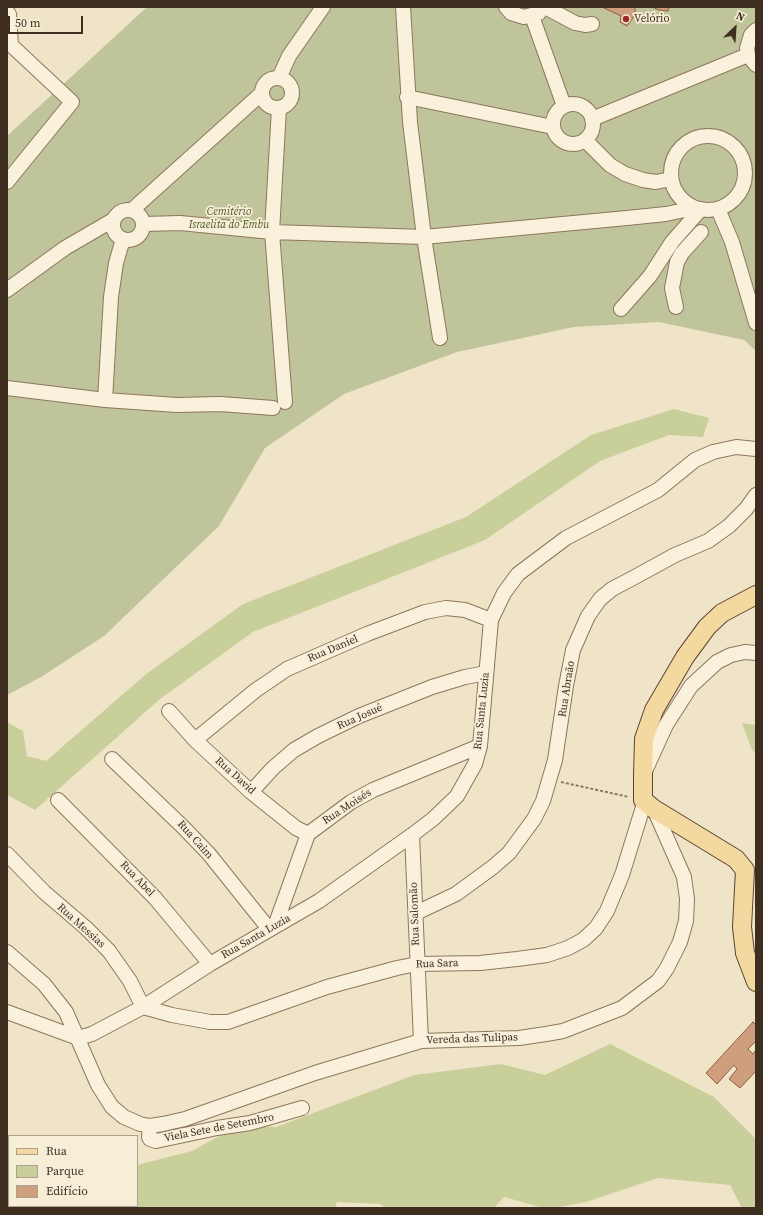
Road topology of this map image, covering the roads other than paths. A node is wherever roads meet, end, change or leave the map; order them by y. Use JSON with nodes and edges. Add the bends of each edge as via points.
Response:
{"nodes":[{"id":1,"x":323,"y":7,"type":"edge"},
{"id":2,"x":403,"y":7,"type":"edge"},
{"id":3,"x":506,"y":7,"type":"edge"},
{"id":4,"x":544,"y":7,"type":"edge"},
{"id":5,"x":9,"y":14,"type":"dead end"},
{"id":6,"x":532,"y":16,"type":"junction"},
{"id":7,"x":592,"y":24,"type":"dead end"},
{"id":8,"x":756,"y":30,"type":"edge"},
{"id":9,"x":752,"y":60,"type":"edge"},
{"id":10,"x":278,"y":78,"type":"junction"},
{"id":11,"x":262,"y":93,"type":"junction"},
{"id":12,"x":408,"y":97,"type":"junction"},
{"id":13,"x":564,"y":106,"type":"junction"},
{"id":14,"x":279,"y":108,"type":"junction"},
{"id":15,"x":592,"y":119,"type":"junction"},
{"id":16,"x":553,"y":127,"type":"junction"},
{"id":17,"x":585,"y":140,"type":"junction"},
{"id":18,"x":671,"y":179,"type":"junction"},
{"id":19,"x":7,"y":182,"type":"edge"},
{"id":20,"x":698,"y":208,"type":"junction"},
{"id":21,"x":718,"y":209,"type":"junction"},
{"id":22,"x":132,"y":210,"type":"junction"},
{"id":23,"x":113,"y":220,"type":"junction"},
{"id":24,"x":144,"y":224,"type":"junction"},
{"id":25,"x":272,"y":232,"type":"junction"},
{"id":26,"x":701,"y":232,"type":"dead end"},
{"id":27,"x":424,"y":238,"type":"junction"},
{"id":28,"x":123,"y":240,"type":"junction"},
{"id":29,"x":7,"y":290,"type":"edge"},
{"id":30,"x":676,"y":307,"type":"dead end"},
{"id":31,"x":621,"y":309,"type":"dead end"},
{"id":32,"x":756,"y":323,"type":"edge"},
{"id":33,"x":440,"y":338,"type":"dead end"},
{"id":34,"x":7,"y":388,"type":"edge"},
{"id":35,"x":104,"y":400,"type":"junction"},
{"id":36,"x":756,"y":449,"type":"edge"},
{"id":37,"x":756,"y":495,"type":"edge"},
{"id":38,"x":756,"y":595,"type":"edge"},
{"id":39,"x":491,"y":620,"type":"junction"},
{"id":40,"x":756,"y":653,"type":"edge"},
{"id":41,"x":486,"y":673,"type":"junction"},
{"id":42,"x":169,"y":711,"type":"dead end"},
{"id":43,"x":195,"y":740,"type":"junction"},
{"id":44,"x":480,"y":746,"type":"junction"},
{"id":45,"x":112,"y":758,"type":"dead end"},
{"id":46,"x":643,"y":775,"type":"junction"},
{"id":47,"x":251,"y":792,"type":"junction"},
{"id":48,"x":58,"y":800,"type":"dead end"},
{"id":49,"x":649,"y":805,"type":"junction"},
{"id":50,"x":308,"y":834,"type":"junction"},
{"id":51,"x":412,"y":835,"type":"junction"},
{"id":52,"x":7,"y":854,"type":"edge"},
{"id":53,"x":416,"y":912,"type":"junction"},
{"id":54,"x":272,"y":928,"type":"junction"},
{"id":55,"x":7,"y":952,"type":"edge"},
{"id":56,"x":210,"y":964,"type":"junction"},
{"id":57,"x":417,"y":964,"type":"junction"},
{"id":58,"x":756,"y":982,"type":"edge"},
{"id":59,"x":143,"y":1007,"type":"junction"},
{"id":60,"x":7,"y":1012,"type":"edge"},
{"id":61,"x":78,"y":1038,"type":"junction"},
{"id":62,"x":421,"y":1041,"type":"junction"},
{"id":63,"x":302,"y":1108,"type":"dead end"},
{"id":64,"x":150,"y":1126,"type":"junction"}],
"edges":[{"from":1,"to":10,"type":"street","via":[[289,56]]},
{"from":2,"to":12,"type":"street"},
{"from":3,"to":6,"type":"street","via":[[517,16]]},
{"from":4,"to":6,"type":"street"},
{"from":4,"to":7,"type":"street","via":[[575,23]]},
{"from":5,"to":19,"type":"street","via":[[10,45],[72,102]]},
{"from":6,"to":13,"type":"street"},
{"from":8,"to":9,"type":"street","via":[[748,41]]},
{"from":9,"to":15,"type":"street"},
{"from":10,"to":11,"type":"street","via":[[269,80]]},
{"from":10,"to":14,"type":"street","via":[[287,82],[292,91],[290,100],[284,107]]},
{"from":11,"to":14,"type":"street","via":[[265,102]]},
{"from":11,"to":22,"type":"street"},
{"from":12,"to":16,"type":"street"},
{"from":12,"to":27,"type":"street"},
{"from":13,"to":15,"type":"street","via":[[578,105],[589,112]]},
{"from":13,"to":16,"type":"street","via":[[555,115]]},
{"from":14,"to":25,"type":"street"},
{"from":15,"to":17,"type":"street","via":[[590,134]]},
{"from":16,"to":17,"type":"street","via":[[562,141],[574,144]]},
{"from":17,"to":18,"type":"street","via":[[610,165],[625,174],[656,182]]},
{"from":18,"to":20,"type":"street","via":[[679,196]]},
{"from":18,"to":21,"type":"street","via":[[675,155],[688,142],[705,136],[729,142],[738,150],[744,161],[744,185],[729,204]]},
{"from":20,"to":21,"type":"street"},
{"from":20,"to":27,"type":"street","via":[[666,214]]},
{"from":20,"to":31,"type":"street","via":[[650,276]]},
{"from":21,"to":32,"type":"street","via":[[732,242]]},
{"from":22,"to":23,"type":"street","via":[[118,212]]},
{"from":22,"to":24,"type":"street","via":[[140,215]]},
{"from":23,"to":28,"type":"street","via":[[113,230]]},
{"from":23,"to":29,"type":"street","via":[[65,248]]},
{"from":24,"to":25,"type":"street","via":[[180,223]]},
{"from":24,"to":28,"type":"street","via":[[138,237]]},
{"from":25,"to":27,"type":"street"},
{"from":25,"to":35,"type":"street","via":[[279,405],[177,405]]},
{"from":26,"to":30,"type":"street","via":[[676,262],[672,288]]},
{"from":27,"to":33,"type":"street"},
{"from":28,"to":35,"type":"street","via":[[111,297]]},
{"from":34,"to":35,"type":"street"},
{"from":36,"to":39,"type":"street","name":"Rua Santa Luzia","via":[[736,447],[713,452],[695,460],[658,490],[566,538],[518,574],[504,593]]},
{"from":37,"to":53,"type":"street","name":"Rua Abraão","via":[[746,509],[708,541],[675,555],[612,589],[600,599],[588,616],[573,650],[550,780],[534,819],[509,853],[477,880],[456,894]]},
{"from":38,"to":46,"type":"main road","via":[[722,612],[707,627],[685,657],[654,710],[644,739]]},
{"from":39,"to":41,"type":"street","name":"Rua Santa Luzia"},
{"from":39,"to":43,"type":"street","name":"Rua Daniel","via":[[465,610],[446,608],[425,612],[380,629],[287,669],[256,690]]},
{"from":40,"to":46,"type":"street","via":[[731,655],[717,662],[691,686],[666,725]]},
{"from":41,"to":44,"type":"street","name":"Rua Santa Luzia"},
{"from":41,"to":47,"type":"street","name":"Rua Josué","via":[[432,687],[359,716],[318,736],[288,755]]},
{"from":42,"to":43,"type":"street","name":"Rua David"},
{"from":43,"to":47,"type":"street","name":"Rua David"},
{"from":44,"to":50,"type":"street","name":"Rua Moisés","via":[[373,790]]},
{"from":44,"to":51,"type":"street","name":"Rua Santa Luzia","via":[[474,764],[457,796]]},
{"from":45,"to":54,"type":"street","name":"Rua Caim","via":[[184,827]]},
{"from":46,"to":49,"type":"main road"},
{"from":47,"to":50,"type":"street","name":"Rua David","via":[[296,828]]},
{"from":48,"to":56,"type":"street","name":"Rua Abel","via":[[155,898]]},
{"from":49,"to":57,"type":"street","name":"Rua Sara","via":[[644,807],[607,911],[596,928],[583,940],[547,955],[480,963]]},
{"from":49,"to":58,"type":"main road","via":[[736,859],[745,870],[742,927],[745,953]]},
{"from":49,"to":62,"type":"street","name":"Vereda das Tulipas","via":[[684,878],[686,899],[686,921],[680,942],[658,981],[622,1008],[563,1031],[520,1038]]},
{"from":50,"to":54,"type":"street"},
{"from":51,"to":53,"type":"street","name":"Rua Salomão"},
{"from":51,"to":54,"type":"street","name":"Rua Santa Luzia","via":[[319,901]]},
{"from":52,"to":59,"type":"street","name":"Rua Messias","via":[[44,892],[109,951],[130,981]]},
{"from":53,"to":57,"type":"street","name":"Rua Salomão"},
{"from":54,"to":56,"type":"street","name":"Rua Santa Luzia"},
{"from":55,"to":61,"type":"street","via":[[44,984],[66,1012]]},
{"from":56,"to":59,"type":"street","name":"Rua Santa Luzia"},
{"from":57,"to":59,"type":"street","name":"Rua Sara","via":[[327,987],[228,1022],[210,1022]]},
{"from":57,"to":62,"type":"street","name":"Rua Salomão"},
{"from":59,"to":61,"type":"street","via":[[92,1034]]},
{"from":60,"to":61,"type":"street"},
{"from":61,"to":64,"type":"street","via":[[98,1085],[112,1107],[124,1117]]},
{"from":62,"to":64,"type":"street","name":"Vereda das Tulipas","via":[[315,1073],[185,1119]]},
{"from":63,"to":64,"type":"street","name":"Viela Sete de Setembro","via":[[250,1124],[156,1141],[150,1139]]}]}
